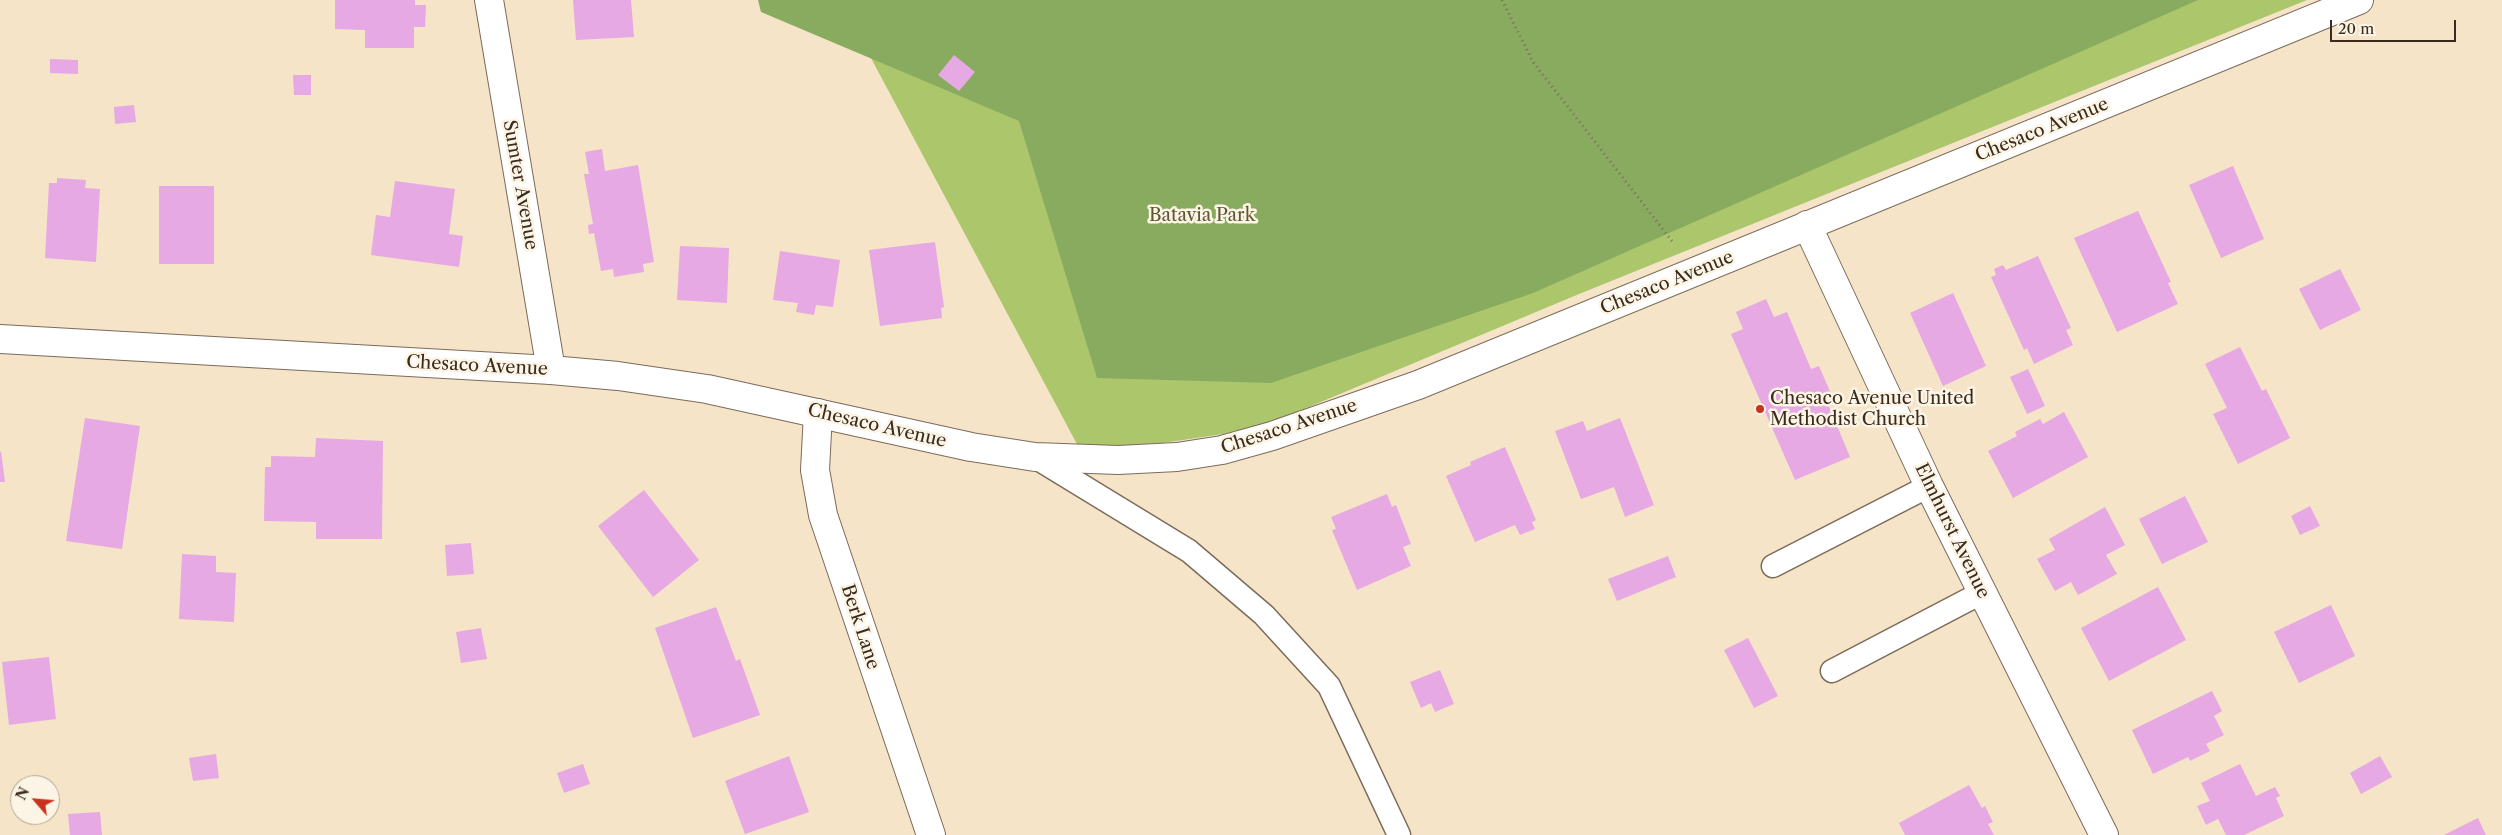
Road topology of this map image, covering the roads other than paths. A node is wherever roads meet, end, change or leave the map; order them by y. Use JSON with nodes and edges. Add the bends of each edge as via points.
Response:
{"nodes":[{"id":1,"x":489,"y":0,"type":"edge"},
{"id":2,"x":2359,"y":0,"type":"edge"},
{"id":3,"x":1807,"y":225,"type":"junction"},
{"id":4,"x":0,"y":339,"type":"edge"},
{"id":5,"x":551,"y":370,"type":"junction"},
{"id":6,"x":818,"y":413,"type":"junction"},
{"id":7,"x":1035,"y":457,"type":"junction"},
{"id":8,"x":1929,"y":486,"type":"junction"},
{"id":9,"x":1773,"y":566,"type":"dead end"},
{"id":10,"x":1983,"y":592,"type":"junction"},
{"id":11,"x":1832,"y":671,"type":"dead end"},
{"id":12,"x":931,"y":835,"type":"edge"},
{"id":13,"x":1399,"y":835,"type":"edge"},
{"id":14,"x":2104,"y":835,"type":"edge"}],
"edges":[{"from":1,"to":5,"type":"street","name":"Sumter Avenue"},
{"from":2,"to":3,"type":"street","name":"Chesaco Avenue"},
{"from":3,"to":7,"type":"street","name":"Chesaco Avenue","via":[[1418,384],[1264,438],[1177,458]]},
{"from":3,"to":8,"type":"street","name":"Elmhurst Avenue"},
{"from":4,"to":5,"type":"street","name":"Chesaco Avenue"},
{"from":5,"to":6,"type":"street","name":"Chesaco Avenue","via":[[707,389]]},
{"from":6,"to":7,"type":"street","name":"Chesaco Avenue","via":[[971,447]]},
{"from":6,"to":12,"type":"street","name":"Berk Lane","via":[[815,470],[822,515]]},
{"from":7,"to":13,"type":"lane","via":[[1189,551],[1264,615],[1329,686]]},
{"from":8,"to":9,"type":"lane"},
{"from":8,"to":10,"type":"street","name":"Elmhurst Avenue"},
{"from":10,"to":11,"type":"lane"},
{"from":10,"to":14,"type":"street","name":"Elmhurst Avenue"}]}
